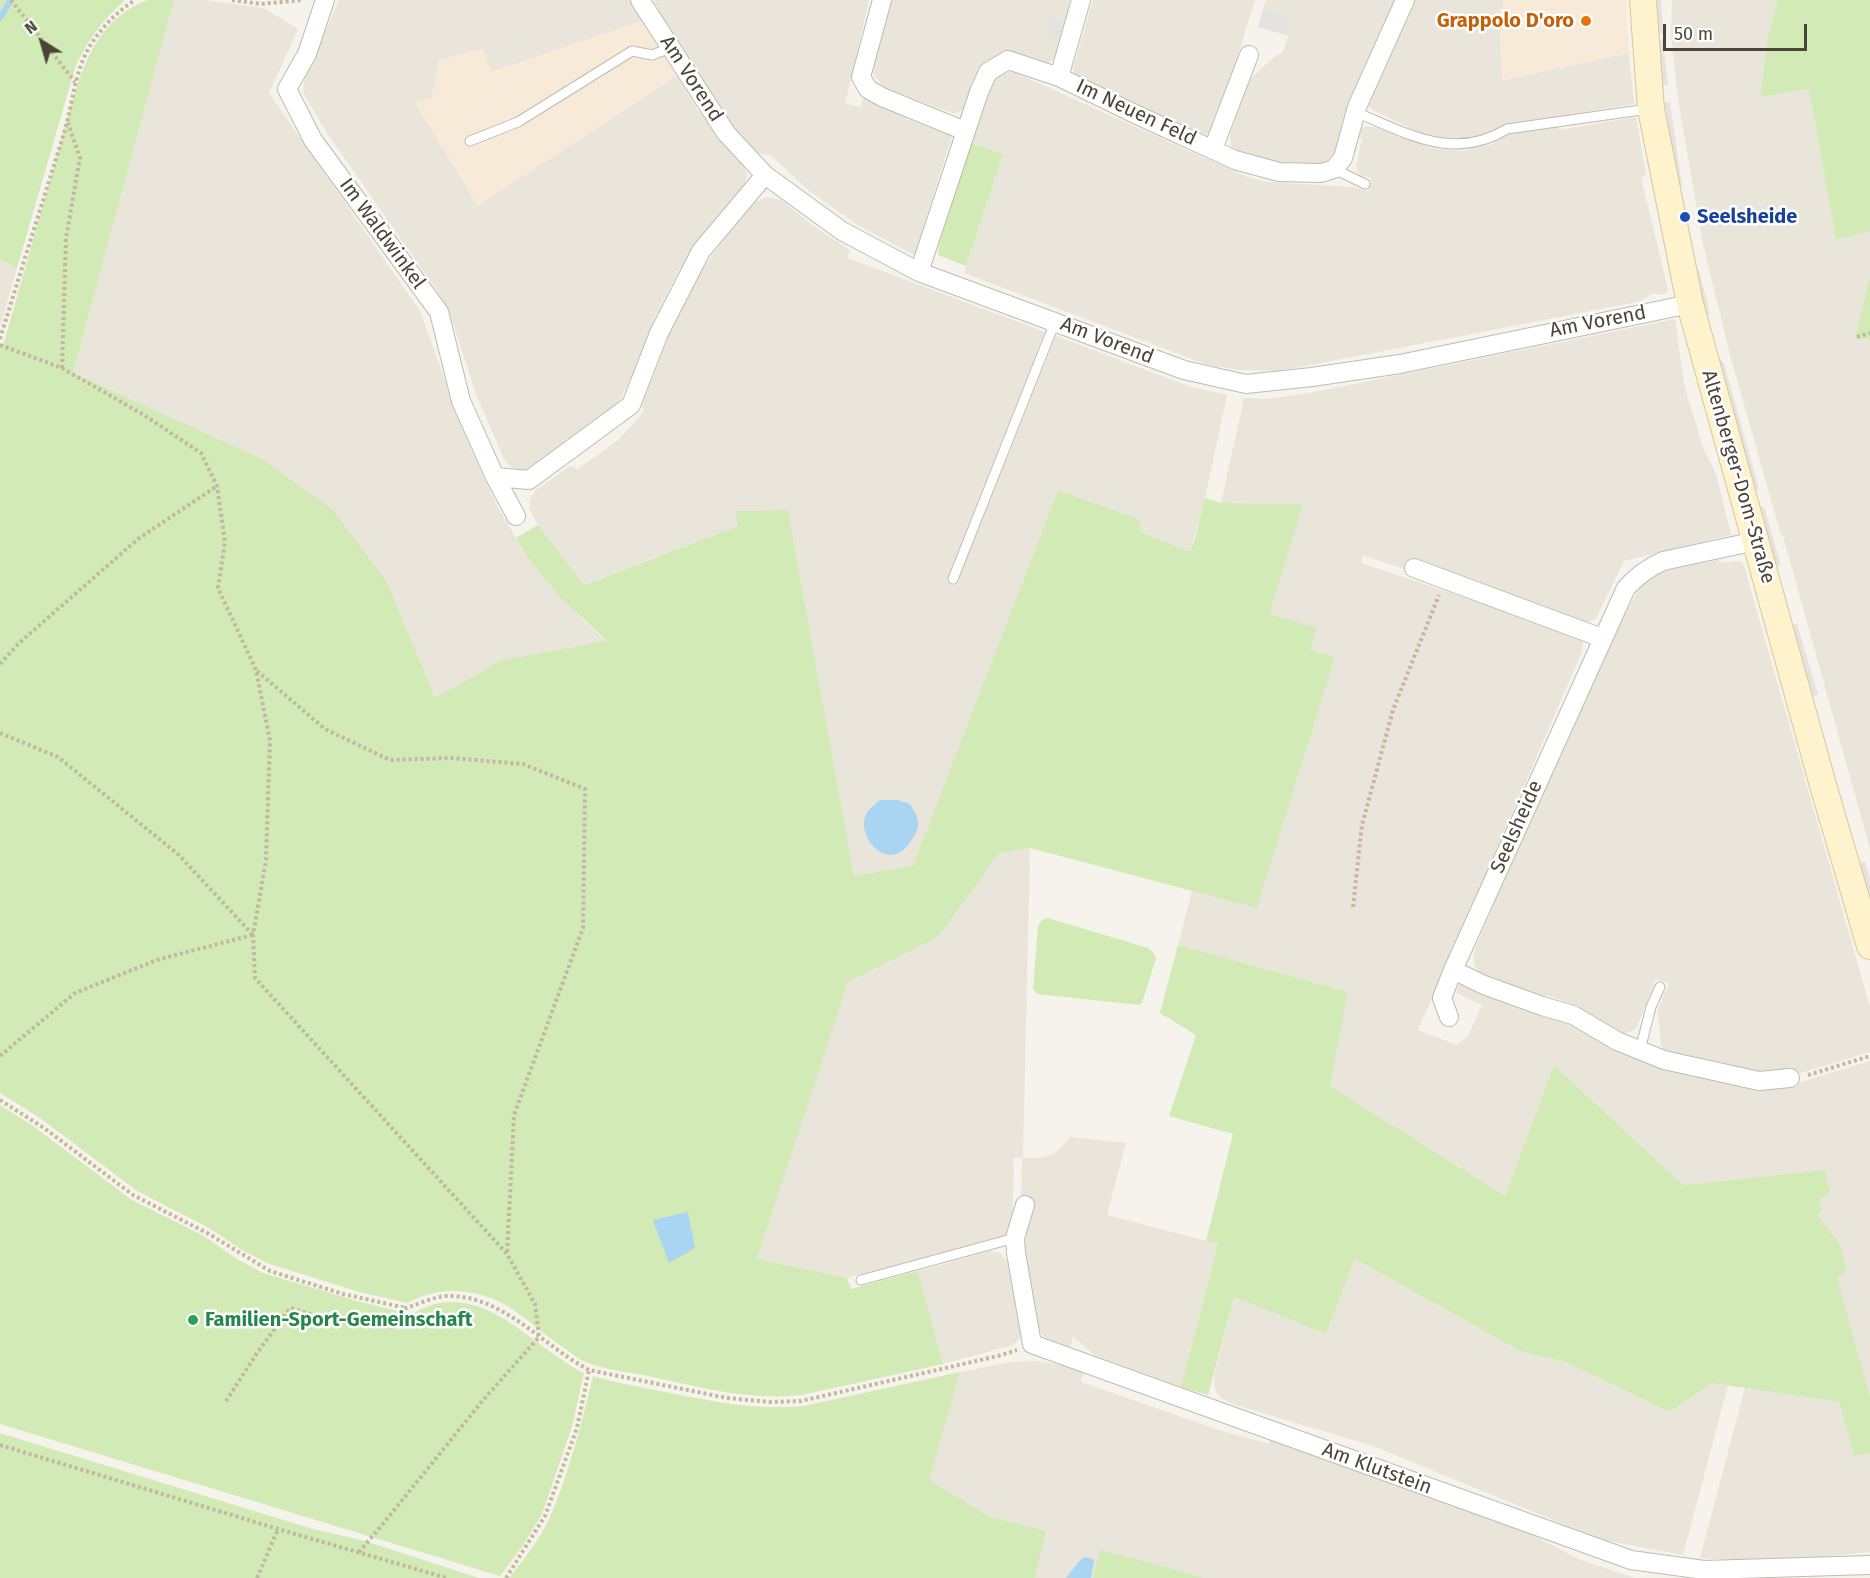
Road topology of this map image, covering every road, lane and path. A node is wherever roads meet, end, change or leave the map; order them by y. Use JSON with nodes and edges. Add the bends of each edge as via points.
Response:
{"nodes":[{"id":1,"x":11,"y":0,"type":"edge"},
{"id":2,"x":135,"y":0,"type":"edge"},
{"id":3,"x":232,"y":0,"type":"edge"},
{"id":4,"x":301,"y":0,"type":"edge"},
{"id":5,"x":325,"y":0,"type":"edge"},
{"id":6,"x":640,"y":0,"type":"edge"},
{"id":7,"x":882,"y":0,"type":"edge"},
{"id":8,"x":1081,"y":0,"type":"edge"},
{"id":9,"x":1405,"y":0,"type":"edge"},
{"id":10,"x":1643,"y":0,"type":"edge"},
{"id":11,"x":670,"y":48,"type":"junction"},
{"id":12,"x":1249,"y":56,"type":"dead end"},
{"id":13,"x":1059,"y":76,"type":"junction"},
{"id":14,"x":76,"y":82,"type":"junction"},
{"id":15,"x":1651,"y":109,"type":"junction"},
{"id":16,"x":1355,"y":112,"type":"junction"},
{"id":17,"x":67,"y":122,"type":"junction"},
{"id":18,"x":965,"y":131,"type":"junction"},
{"id":19,"x":470,"y":141,"type":"dead end"},
{"id":20,"x":1213,"y":149,"type":"junction"},
{"id":21,"x":1334,"y":169,"type":"junction"},
{"id":22,"x":765,"y":175,"type":"junction"},
{"id":23,"x":1365,"y":184,"type":"dead end"},
{"id":24,"x":919,"y":272,"type":"junction"},
{"id":25,"x":1690,"y":304,"type":"junction"},
{"id":26,"x":1055,"y":322,"type":"junction"},
{"id":27,"x":1870,"y":333,"type":"edge"},
{"id":28,"x":1857,"y":338,"type":"dead end"},
{"id":29,"x":0,"y":339,"type":"edge"},
{"id":30,"x":0,"y":345,"type":"edge"},
{"id":31,"x":62,"y":368,"type":"junction"},
{"id":32,"x":495,"y":477,"type":"junction"},
{"id":33,"x":217,"y":486,"type":"junction"},
{"id":34,"x":516,"y":516,"type":"dead end"},
{"id":35,"x":1756,"y":541,"type":"junction"},
{"id":36,"x":1414,"y":568,"type":"dead end"},
{"id":37,"x":952,"y":579,"type":"dead end"},
{"id":38,"x":1445,"y":581,"type":"junction"},
{"id":39,"x":1602,"y":638,"type":"junction"},
{"id":40,"x":0,"y":664,"type":"edge"},
{"id":41,"x":256,"y":670,"type":"junction"},
{"id":42,"x":0,"y":733,"type":"edge"},
{"id":43,"x":1353,"y":907,"type":"dead end"},
{"id":44,"x":253,"y":935,"type":"junction"},
{"id":45,"x":1870,"y":946,"type":"edge"},
{"id":46,"x":1453,"y":970,"type":"junction"},
{"id":47,"x":1660,"y":987,"type":"dead end"},
{"id":48,"x":1449,"y":1017,"type":"dead end"},
{"id":49,"x":1640,"y":1050,"type":"junction"},
{"id":50,"x":0,"y":1056,"type":"edge"},
{"id":51,"x":1870,"y":1056,"type":"edge"},
{"id":52,"x":1790,"y":1078,"type":"joint"},
{"id":53,"x":0,"y":1100,"type":"edge"},
{"id":54,"x":1025,"y":1204,"type":"dead end"},
{"id":55,"x":1015,"y":1238,"type":"junction"},
{"id":56,"x":507,"y":1254,"type":"junction"},
{"id":57,"x":861,"y":1280,"type":"dead end"},
{"id":58,"x":406,"y":1308,"type":"junction"},
{"id":59,"x":539,"y":1337,"type":"junction"},
{"id":60,"x":1032,"y":1344,"type":"junction"},
{"id":61,"x":589,"y":1370,"type":"junction"},
{"id":62,"x":226,"y":1401,"type":"dead end"},
{"id":63,"x":0,"y":1445,"type":"edge"},
{"id":64,"x":278,"y":1530,"type":"junction"},
{"id":65,"x":359,"y":1552,"type":"junction"},
{"id":66,"x":1870,"y":1565,"type":"edge"},
{"id":67,"x":1703,"y":1574,"type":"edge"},
{"id":68,"x":256,"y":1578,"type":"edge"},
{"id":69,"x":447,"y":1578,"type":"edge"},
{"id":70,"x":506,"y":1578,"type":"edge"}],
"edges":[{"from":1,"to":14,"type":"path"},
{"from":2,"to":14,"type":"path","via":[[96,36]]},
{"from":3,"to":4,"type":"path","via":[[261,4]]},
{"from":5,"to":32,"type":"street","name":"Im Waldwinkel","via":[[307,54],[287,89],[313,140],[439,312],[461,401]]},
{"from":6,"to":11,"type":"street","name":"Am Vorend"},
{"from":7,"to":18,"type":"street","via":[[861,77],[868,89]]},
{"from":8,"to":13,"type":"street","name":"Im Neuen Feld"},
{"from":9,"to":16,"type":"street"},
{"from":10,"to":15,"type":"main road","name":"Altenberger-Dom-Straße"},
{"from":11,"to":19,"type":"lane","via":[[652,55],[632,51],[518,122]]},
{"from":11,"to":22,"type":"street","name":"Am Vorend","via":[[726,133]]},
{"from":12,"to":20,"type":"street","name":"Im Neuen Feld"},
{"from":13,"to":18,"type":"street","name":"Im Neuen Feld","via":[[1008,60],[988,72]]},
{"from":13,"to":20,"type":"street","name":"Im Neuen Feld"},
{"from":14,"to":17,"type":"path"},
{"from":15,"to":16,"type":"lane","via":[[1507,129],[1493,138],[1450,145],[1426,141]]},
{"from":15,"to":25,"type":"main road","name":"Altenberger-Dom-Straße"},
{"from":16,"to":21,"type":"street","via":[[1342,158]]},
{"from":17,"to":29,"type":"path"},
{"from":17,"to":31,"type":"path","via":[[80,158],[66,238]]},
{"from":18,"to":24,"type":"street","name":"Im Neuen Feld"},
{"from":20,"to":21,"type":"street","name":"Im Neuen Feld","via":[[1235,160],[1278,172],[1321,173]]},
{"from":21,"to":23,"type":"lane"},
{"from":22,"to":24,"type":"street","name":"Am Vorend","via":[[842,231]]},
{"from":22,"to":32,"type":"street","via":[[701,251],[659,333],[631,405],[529,480]]},
{"from":24,"to":26,"type":"street","name":"Am Vorend"},
{"from":25,"to":26,"type":"street","name":"Am Vorend","via":[[1400,364],[1246,384],[1184,370]]},
{"from":25,"to":35,"type":"main road","name":"Altenberger-Dom-Straße"},
{"from":26,"to":37,"type":"lane"},
{"from":27,"to":28,"type":"path"},
{"from":30,"to":31,"type":"path"},
{"from":31,"to":33,"type":"path","via":[[201,453]]},
{"from":32,"to":34,"type":"street","name":"Im Waldwinkel"},
{"from":33,"to":40,"type":"path","via":[[138,539]]},
{"from":33,"to":41,"type":"path","via":[[225,542],[218,588]]},
{"from":35,"to":39,"type":"street","name":"Seelsheide","via":[[1650,567],[1626,588]]},
{"from":35,"to":45,"type":"main road","name":"Altenberger-Dom-Straße"},
{"from":36,"to":38,"type":"street"},
{"from":38,"to":39,"type":"street"},
{"from":38,"to":43,"type":"path","via":[[1393,710],[1362,825]]},
{"from":39,"to":46,"type":"street","name":"Seelsheide"},
{"from":41,"to":44,"type":"path","via":[[270,741],[266,860]]},
{"from":41,"to":56,"type":"path","via":[[325,729],[390,760],[451,758],[523,764],[585,789],[583,928],[514,1115]]},
{"from":42,"to":44,"type":"path","via":[[58,757],[179,855]]},
{"from":44,"to":50,"type":"path","via":[[157,960],[75,993]]},
{"from":44,"to":56,"type":"path","via":[[255,978]]},
{"from":46,"to":48,"type":"street","name":"Seelsheide","via":[[1442,998]]},
{"from":46,"to":49,"type":"street","via":[[1484,985],[1573,1015],[1614,1040]]},
{"from":47,"to":49,"type":"lane"},
{"from":49,"to":52,"type":"street","via":[[1664,1060],[1748,1080],[1770,1082]]},
{"from":51,"to":52,"type":"path"},
{"from":53,"to":58,"type":"path","via":[[133,1195],[270,1271]]},
{"from":54,"to":55,"type":"street"},
{"from":55,"to":57,"type":"lane"},
{"from":55,"to":60,"type":"street"},
{"from":56,"to":59,"type":"path","via":[[535,1304]]},
{"from":58,"to":59,"type":"path","via":[[444,1296],[464,1297],[501,1310]]},
{"from":58,"to":62,"type":"path","via":[[394,1327],[330,1321],[290,1308]]},
{"from":59,"to":61,"type":"path"},
{"from":59,"to":65,"type":"path","via":[[483,1399]]},
{"from":60,"to":61,"type":"path","via":[[998,1356],[801,1401],[736,1400]]},
{"from":60,"to":67,"type":"street","name":"Am Klutstein","via":[[1631,1560]]},
{"from":61,"to":70,"type":"path","via":[[577,1428],[545,1516]]},
{"from":63,"to":64,"type":"path"},
{"from":64,"to":65,"type":"path"},
{"from":64,"to":68,"type":"path"},
{"from":65,"to":69,"type":"path"},
{"from":66,"to":67,"type":"street","name":"Am Klutstein"}]}
